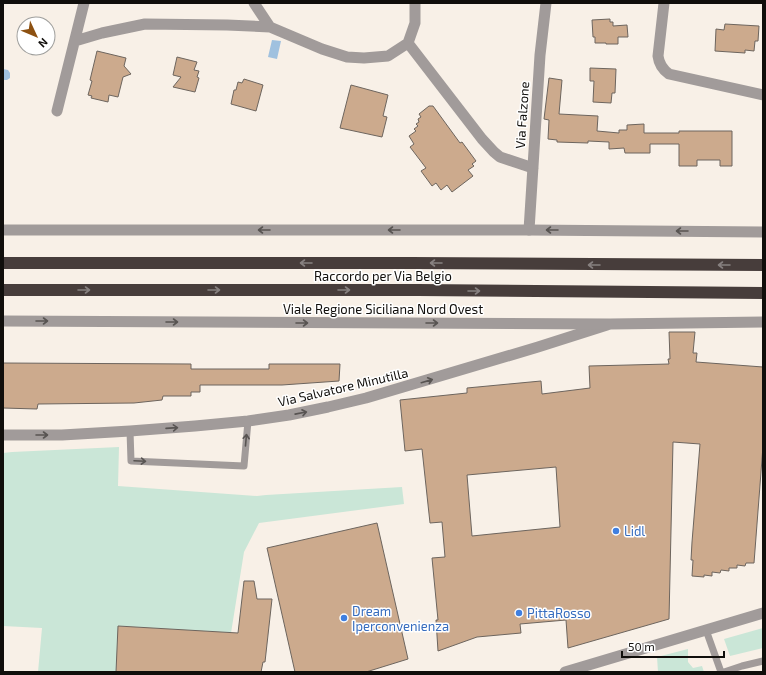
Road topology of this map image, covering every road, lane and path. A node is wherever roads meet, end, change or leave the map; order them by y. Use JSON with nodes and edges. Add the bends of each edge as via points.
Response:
{"nodes":[{"id":1,"x":84,"y":3,"type":"edge"},
{"id":2,"x":254,"y":3,"type":"edge"},
{"id":3,"x":415,"y":3,"type":"edge"},
{"id":4,"x":546,"y":3,"type":"edge"},
{"id":5,"x":664,"y":3,"type":"edge"},
{"id":6,"x":270,"y":27,"type":"junction"},
{"id":7,"x":75,"y":41,"type":"junction"},
{"id":8,"x":408,"y":43,"type":"junction"},
{"id":9,"x":763,"y":95,"type":"edge"},
{"id":10,"x":57,"y":111,"type":"dead end"},
{"id":11,"x":533,"y":168,"type":"junction"},
{"id":12,"x":3,"y":230,"type":"edge"},
{"id":13,"x":529,"y":230,"type":"junction"},
{"id":14,"x":763,"y":232,"type":"edge"},
{"id":15,"x":3,"y":263,"type":"edge"},
{"id":16,"x":763,"y":265,"type":"edge"},
{"id":17,"x":3,"y":290,"type":"edge"},
{"id":18,"x":763,"y":293,"type":"edge"},
{"id":19,"x":3,"y":321,"type":"edge"},
{"id":20,"x":763,"y":322,"type":"edge"},
{"id":21,"x":610,"y":324,"type":"junction"},
{"id":22,"x":248,"y":421,"type":"junction"},
{"id":23,"x":130,"y":431,"type":"junction"},
{"id":24,"x":3,"y":435,"type":"edge"},
{"id":25,"x":763,"y":613,"type":"edge"},
{"id":26,"x":706,"y":630,"type":"junction"},
{"id":27,"x":763,"y":661,"type":"edge"},
{"id":28,"x":565,"y":672,"type":"edge"},
{"id":29,"x":720,"y":672,"type":"edge"},
{"id":30,"x":724,"y":672,"type":"edge"}],
"edges":[{"from":1,"to":7,"type":"street"},
{"from":2,"to":6,"type":"street"},
{"from":3,"to":8,"type":"street","via":[[415,23]]},
{"from":4,"to":11,"type":"street","name":"Via Falzone"},
{"from":5,"to":9,"type":"street","via":[[658,56],[664,71]]},
{"from":6,"to":7,"type":"street","via":[[145,24]]},
{"from":6,"to":8,"type":"street","via":[[347,57],[388,56]]},
{"from":7,"to":10,"type":"street"},
{"from":8,"to":11,"type":"street","via":[[494,152],[500,157]]},
{"from":11,"to":13,"type":"street","name":"Via Falzone"},
{"from":13,"to":12,"type":"street","one_way":true},
{"from":14,"to":13,"type":"street","one_way":true},
{"from":16,"to":15,"type":"highway","name":"Raccordo per Via Belgio","one_way":true},
{"from":17,"to":18,"type":"highway","name":"Raccordo per Via Belgio","one_way":true},
{"from":19,"to":21,"type":"street","name":"Viale Regione Siciliana Nord Ovest","one_way":true},
{"from":20,"to":21,"type":"street","name":"Viale Regione Siciliana Nord Ovest"},
{"from":22,"to":21,"type":"street","name":"Via Salvatore Minutilla","one_way":true,"via":[[366,398]]},
{"from":23,"to":22,"type":"street","name":"Via Salvatore Minutilla","one_way":true},
{"from":23,"to":22,"type":"lane","one_way":true,"via":[[131,461],[244,466]]},
{"from":24,"to":23,"type":"street","name":"Via Salvatore Minutilla","one_way":true},
{"from":25,"to":26,"type":"street"},
{"from":26,"to":28,"type":"street"},
{"from":26,"to":29,"type":"lane"},
{"from":27,"to":30,"type":"lane"}]}
